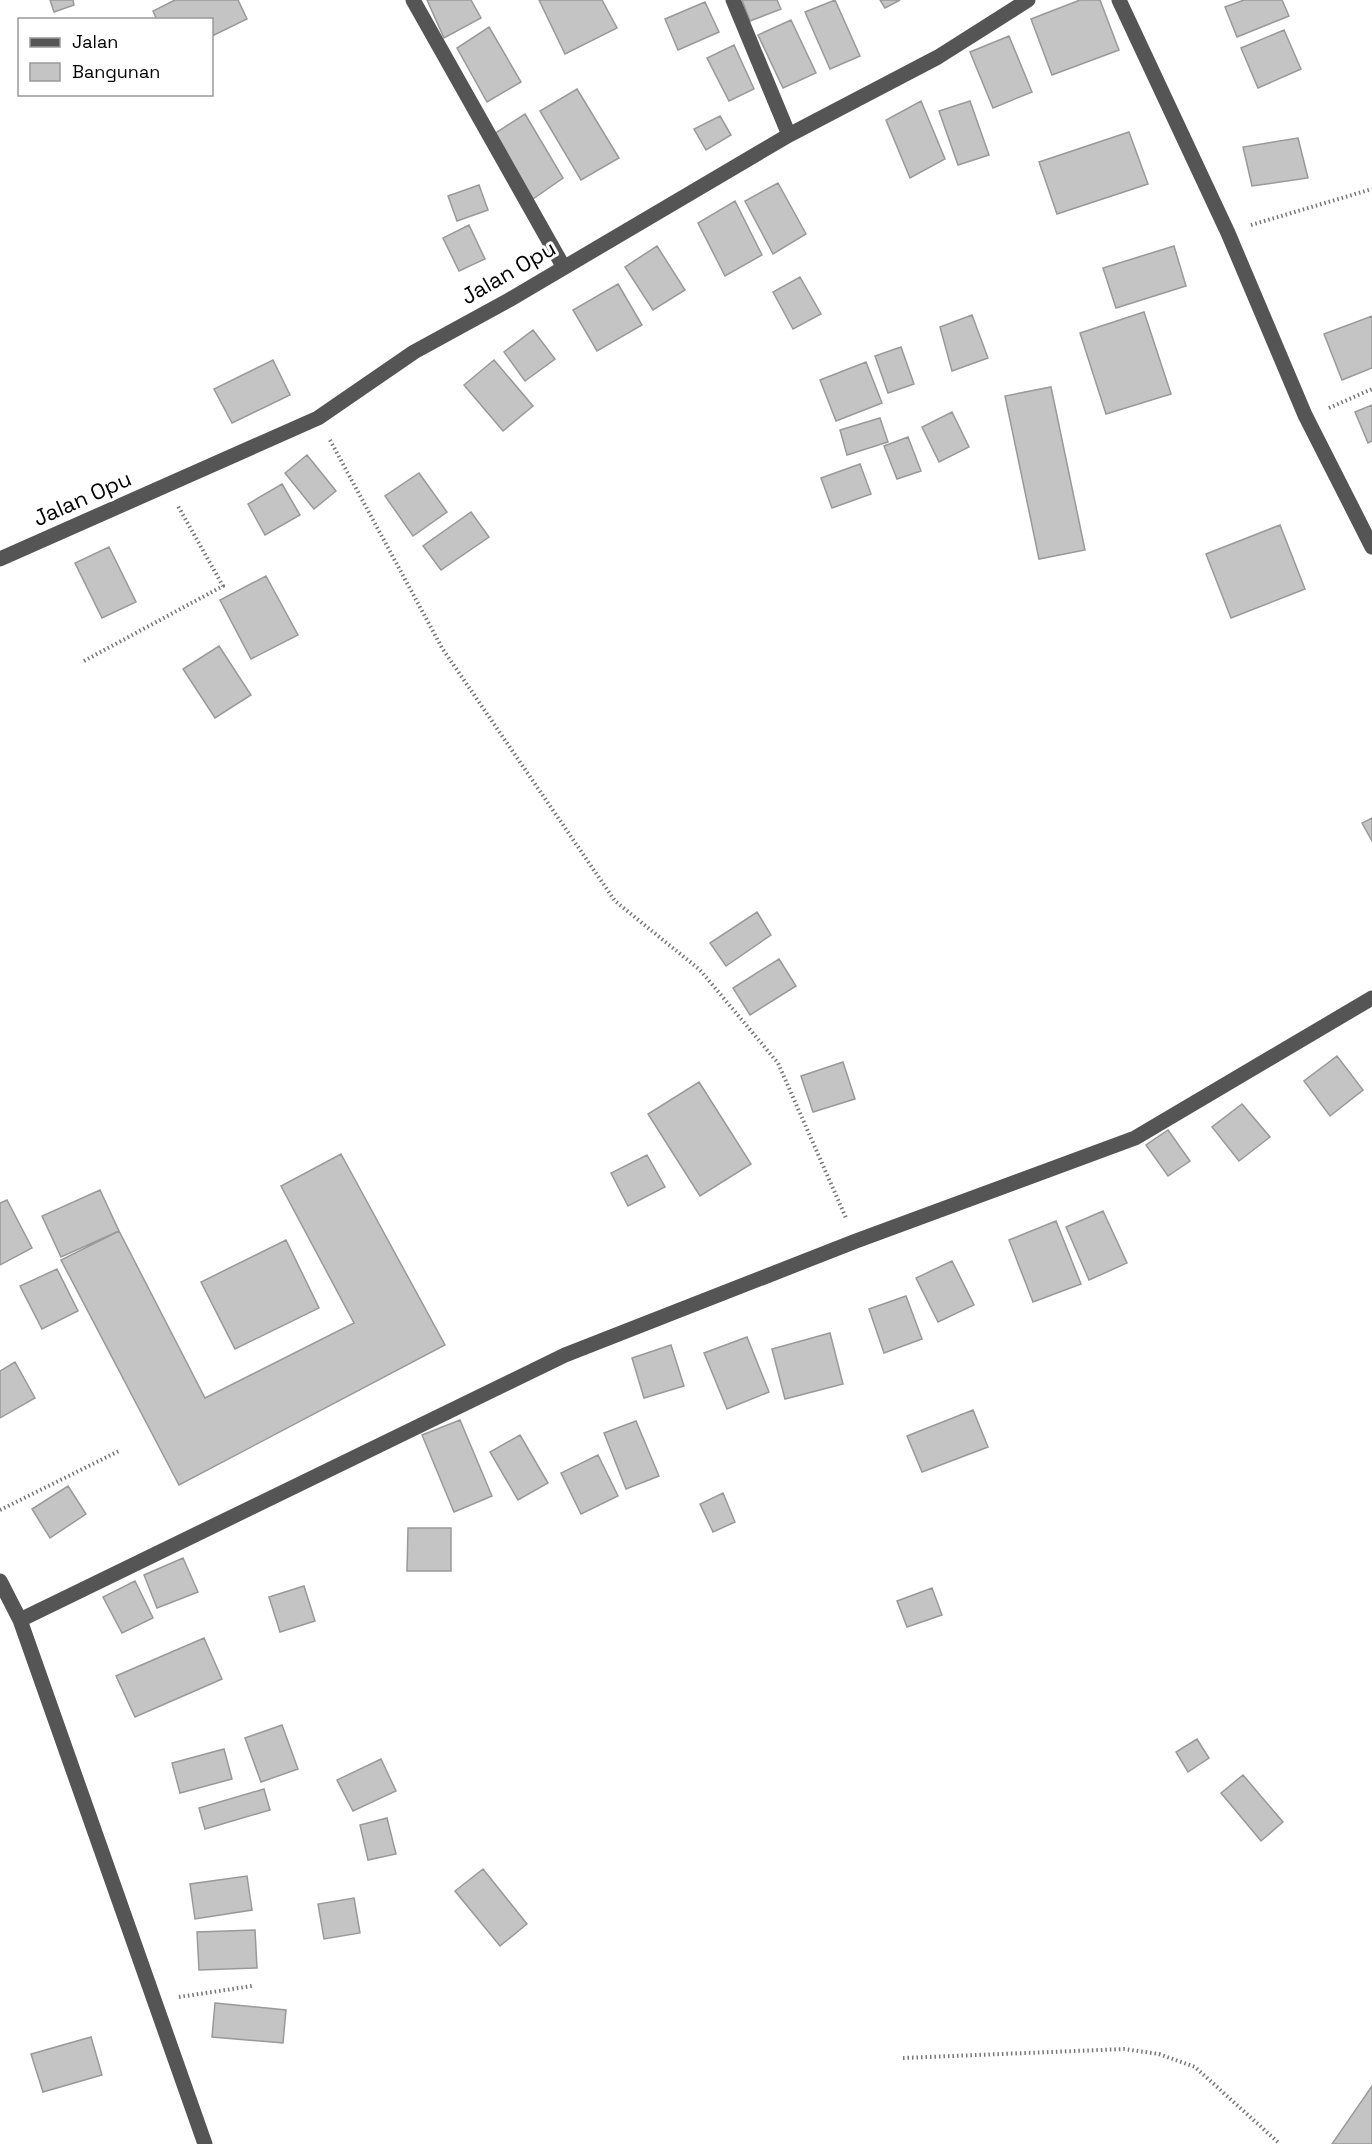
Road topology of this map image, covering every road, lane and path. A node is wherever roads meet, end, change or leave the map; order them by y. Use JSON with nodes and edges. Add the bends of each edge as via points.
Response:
{"nodes":[{"id":1,"x":413,"y":0,"type":"edge"},
{"id":2,"x":733,"y":0,"type":"edge"},
{"id":3,"x":1028,"y":0,"type":"edge"},
{"id":4,"x":1119,"y":0,"type":"edge"},
{"id":5,"x":789,"y":135,"type":"junction"},
{"id":6,"x":1372,"y":189,"type":"edge"},
{"id":7,"x":1228,"y":233,"type":"junction"},
{"id":8,"x":563,"y":266,"type":"junction"},
{"id":9,"x":1372,"y":389,"type":"edge"},
{"id":10,"x":318,"y":418,"type":"junction"},
{"id":11,"x":1306,"y":418,"type":"junction"},
{"id":12,"x":166,"y":485,"type":"junction"},
{"id":13,"x":1372,"y":547,"type":"edge"},
{"id":14,"x":0,"y":559,"type":"edge"},
{"id":15,"x":84,"y":661,"type":"dead end"},
{"id":16,"x":1372,"y":998,"type":"edge"},
{"id":17,"x":856,"y":1241,"type":"junction"},
{"id":18,"x":119,"y":1451,"type":"dead end"},
{"id":19,"x":0,"y":1510,"type":"edge"},
{"id":20,"x":0,"y":1581,"type":"edge"},
{"id":21,"x":20,"y":1620,"type":"junction"},
{"id":22,"x":252,"y":1986,"type":"dead end"},
{"id":23,"x":155,"y":2001,"type":"junction"},
{"id":24,"x":903,"y":2058,"type":"dead end"},
{"id":25,"x":205,"y":2144,"type":"edge"},
{"id":26,"x":1280,"y":2144,"type":"edge"}],
"edges":[{"from":1,"to":8,"type":"street"},
{"from":2,"to":5,"type":"street"},
{"from":3,"to":5,"type":"street","name":"Jalan Opu","via":[[938,57]]},
{"from":4,"to":7,"type":"street"},
{"from":5,"to":8,"type":"street","name":"Jalan Opu"},
{"from":6,"to":7,"type":"path"},
{"from":7,"to":11,"type":"street"},
{"from":8,"to":10,"type":"street","name":"Jalan Opu","via":[[414,352]]},
{"from":9,"to":11,"type":"path"},
{"from":10,"to":12,"type":"street","name":"Jalan Opu"},
{"from":10,"to":17,"type":"path","via":[[442,648],[615,901],[700,970],[778,1064]]},
{"from":11,"to":13,"type":"street"},
{"from":12,"to":14,"type":"street","name":"Jalan Opu"},
{"from":12,"to":15,"type":"path","via":[[223,586]]},
{"from":16,"to":17,"type":"street","via":[[1134,1138]]},
{"from":17,"to":21,"type":"street","via":[[565,1355]]},
{"from":18,"to":19,"type":"path"},
{"from":20,"to":21,"type":"street"},
{"from":21,"to":23,"type":"street"},
{"from":22,"to":23,"type":"path"},
{"from":23,"to":25,"type":"street"},
{"from":24,"to":26,"type":"path","via":[[1124,2049],[1160,2054],[1195,2067]]}]}
